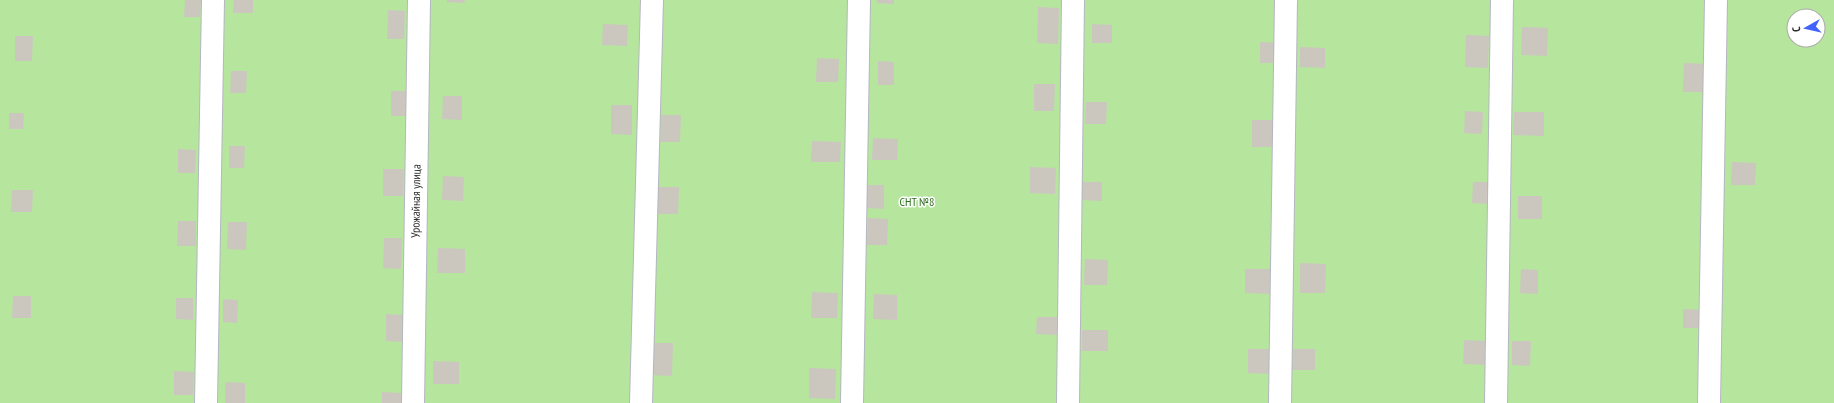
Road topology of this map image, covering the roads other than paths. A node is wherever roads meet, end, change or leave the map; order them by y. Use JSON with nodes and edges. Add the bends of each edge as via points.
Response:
{"nodes":[{"id":1,"x":213,"y":0,"type":"edge"},
{"id":2,"x":419,"y":0,"type":"edge"},
{"id":3,"x":652,"y":0,"type":"edge"},
{"id":4,"x":859,"y":0,"type":"edge"},
{"id":5,"x":1073,"y":0,"type":"edge"},
{"id":6,"x":1286,"y":0,"type":"edge"},
{"id":7,"x":1502,"y":0,"type":"edge"},
{"id":8,"x":1716,"y":0,"type":"edge"},
{"id":9,"x":206,"y":403,"type":"edge"},
{"id":10,"x":414,"y":403,"type":"edge"},
{"id":11,"x":641,"y":403,"type":"edge"},
{"id":12,"x":852,"y":403,"type":"edge"},
{"id":13,"x":1068,"y":403,"type":"edge"},
{"id":14,"x":1280,"y":403,"type":"edge"},
{"id":15,"x":1496,"y":403,"type":"edge"},
{"id":16,"x":1709,"y":403,"type":"edge"}],
"edges":[{"from":1,"to":9,"type":"street"},
{"from":2,"to":10,"type":"street","name":"Урожайная улица"},
{"from":3,"to":11,"type":"street"},
{"from":4,"to":12,"type":"street"},
{"from":5,"to":13,"type":"street"},
{"from":6,"to":14,"type":"street"},
{"from":7,"to":15,"type":"street"},
{"from":8,"to":16,"type":"street"}]}
